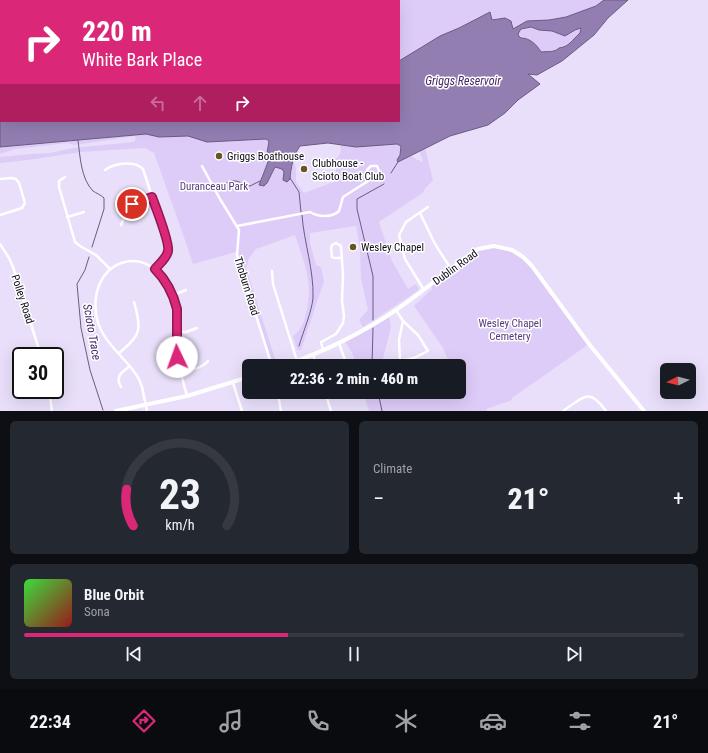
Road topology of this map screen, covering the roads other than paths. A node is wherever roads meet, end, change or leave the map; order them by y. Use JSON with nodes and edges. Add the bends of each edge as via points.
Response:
{"nodes":[{"id":1,"x":202,"y":166,"type":"dead end"},
{"id":2,"x":105,"y":170,"type":"dead end"},
{"id":3,"x":65,"y":177,"type":"dead end"},
{"id":4,"x":0,"y":179,"type":"edge"},
{"id":5,"x":367,"y":182,"type":"junction"},
{"id":6,"x":152,"y":197,"type":"junction"},
{"id":7,"x":428,"y":207,"type":"dead end"},
{"id":8,"x":84,"y":212,"type":"dead end"},
{"id":9,"x":420,"y":213,"type":"junction"},
{"id":10,"x":0,"y":215,"type":"edge"},
{"id":11,"x":67,"y":217,"type":"junction"},
{"id":12,"x":121,"y":225,"type":"dead end"},
{"id":13,"x":237,"y":226,"type":"junction"},
{"id":14,"x":0,"y":244,"type":"edge"},
{"id":15,"x":342,"y":258,"type":"junction"},
{"id":16,"x":110,"y":269,"type":"junction"},
{"id":17,"x":155,"y":269,"type":"junction"},
{"id":18,"x":451,"y":269,"type":"junction"},
{"id":19,"x":272,"y":271,"type":"dead end"},
{"id":20,"x":186,"y":290,"type":"dead end"},
{"id":21,"x":424,"y":290,"type":"junction"},
{"id":22,"x":173,"y":294,"type":"junction"},
{"id":23,"x":134,"y":302,"type":"dead end"},
{"id":24,"x":396,"y":310,"type":"junction"},
{"id":25,"x":403,"y":321,"type":"junction"},
{"id":26,"x":197,"y":328,"type":"dead end"},
{"id":27,"x":176,"y":332,"type":"junction"},
{"id":28,"x":339,"y":343,"type":"junction"},
{"id":29,"x":38,"y":347,"type":"edge"},
{"id":30,"x":323,"y":350,"type":"junction"},
{"id":31,"x":119,"y":353,"type":"junction"},
{"id":32,"x":313,"y":355,"type":"junction"},
{"id":33,"x":270,"y":359,"type":"edge"},
{"id":34,"x":296,"y":359,"type":"edge"},
{"id":35,"x":302,"y":359,"type":"edge"},
{"id":36,"x":314,"y":359,"type":"edge"},
{"id":37,"x":345,"y":359,"type":"edge"},
{"id":38,"x":208,"y":361,"type":"dead end"},
{"id":39,"x":130,"y":366,"type":"junction"},
{"id":40,"x":180,"y":372,"type":"junction"},
{"id":41,"x":242,"y":380,"type":"edge"},
{"id":42,"x":233,"y":383,"type":"junction"},
{"id":43,"x":121,"y":387,"type":"dead end"},
{"id":44,"x":187,"y":396,"type":"junction"},
{"id":45,"x":50,"y":399,"type":"edge"},
{"id":46,"x":279,"y":399,"type":"edge"},
{"id":47,"x":327,"y":399,"type":"edge"},
{"id":48,"x":146,"y":405,"type":"junction"},
{"id":49,"x":52,"y":411,"type":"edge"},
{"id":50,"x":116,"y":411,"type":"edge"},
{"id":51,"x":147,"y":411,"type":"edge"},
{"id":52,"x":242,"y":411,"type":"edge"},
{"id":53,"x":281,"y":411,"type":"edge"},
{"id":54,"x":331,"y":411,"type":"edge"},
{"id":55,"x":563,"y":411,"type":"edge"},
{"id":56,"x":606,"y":411,"type":"edge"},
{"id":57,"x":644,"y":411,"type":"edge"}],
"edges":[{"from":1,"to":13,"type":"street","name":"Thoburn Road"},
{"from":2,"to":6,"type":"street","via":[[115,166],[138,165],[145,174]]},
{"from":3,"to":11,"type":"street","via":[[58,185]]},
{"from":4,"to":10,"type":"street","via":[[16,178],[24,206]]},
{"from":5,"to":5,"type":"street","via":[[378,174],[377,166],[371,166],[367,170]]},
{"from":5,"to":13,"type":"street","via":[[344,196],[336,214],[324,216],[310,212]]},
{"from":6,"to":12,"type":"street","via":[[132,204]]},
{"from":6,"to":17,"type":"street","via":[[168,246],[166,256]]},
{"from":7,"to":9,"type":"street"},
{"from":8,"to":11,"type":"street"},
{"from":9,"to":18,"type":"street"},
{"from":9,"to":21,"type":"street","via":[[406,222],[399,235],[405,259]]},
{"from":11,"to":16,"type":"street","via":[[77,244],[96,255]]},
{"from":13,"to":33,"type":"street","name":"Thoburn Road","via":[[237,255]]},
{"from":14,"to":29,"type":"street","name":"Polley Road","via":[[13,267]]},
{"from":15,"to":15,"type":"street","via":[[341,246],[336,243],[332,245],[332,257]]},
{"from":15,"to":30,"type":"street","via":[[343,323],[336,334],[321,342]]},
{"from":16,"to":17,"type":"street","via":[[130,260],[140,261]]},
{"from":16,"to":31,"type":"street","via":[[100,284],[96,302],[97,313],[102,332]]},
{"from":17,"to":22,"type":"street"},
{"from":18,"to":21,"type":"main road","name":"Dublin Road"},
{"from":18,"to":57,"type":"main road","name":"Dublin Road","via":[[478,249],[486,247],[503,247],[521,255]]},
{"from":19,"to":34,"type":"street","via":[[273,284]]},
{"from":20,"to":22,"type":"street"},
{"from":21,"to":24,"type":"main road","name":"Dublin Road"},
{"from":22,"to":27,"type":"street","via":[[177,309]]},
{"from":23,"to":31,"type":"street","via":[[138,316],[138,334]]},
{"from":24,"to":25,"type":"street"},
{"from":24,"to":28,"type":"main road","name":"Dublin Road"},
{"from":25,"to":25,"type":"street","via":[[418,335],[428,352],[401,361],[399,340]]},
{"from":26,"to":27,"type":"street"},
{"from":27,"to":40,"type":"street"},
{"from":28,"to":30,"type":"main road","name":"Dublin Road"},
{"from":28,"to":37,"type":"street"},
{"from":30,"to":32,"type":"main road","name":"Dublin Road"},
{"from":31,"to":39,"type":"street"},
{"from":32,"to":35,"type":"main road","name":"Dublin Road"},
{"from":32,"to":36,"type":"street"},
{"from":38,"to":40,"type":"street","via":[[199,368]]},
{"from":39,"to":43,"type":"street","via":[[118,378]]},
{"from":39,"to":48,"type":"street","via":[[142,386]]},
{"from":40,"to":44,"type":"street"},
{"from":41,"to":42,"type":"main road"},
{"from":42,"to":44,"type":"main road"},
{"from":42,"to":52,"type":"street"},
{"from":44,"to":48,"type":"main road"},
{"from":45,"to":49,"type":"street"},
{"from":46,"to":53,"type":"street"},
{"from":47,"to":54,"type":"street"},
{"from":48,"to":50,"type":"main road"},
{"from":48,"to":51,"type":"street"},
{"from":55,"to":56,"type":"street","via":[[586,396],[598,400]]}]}
